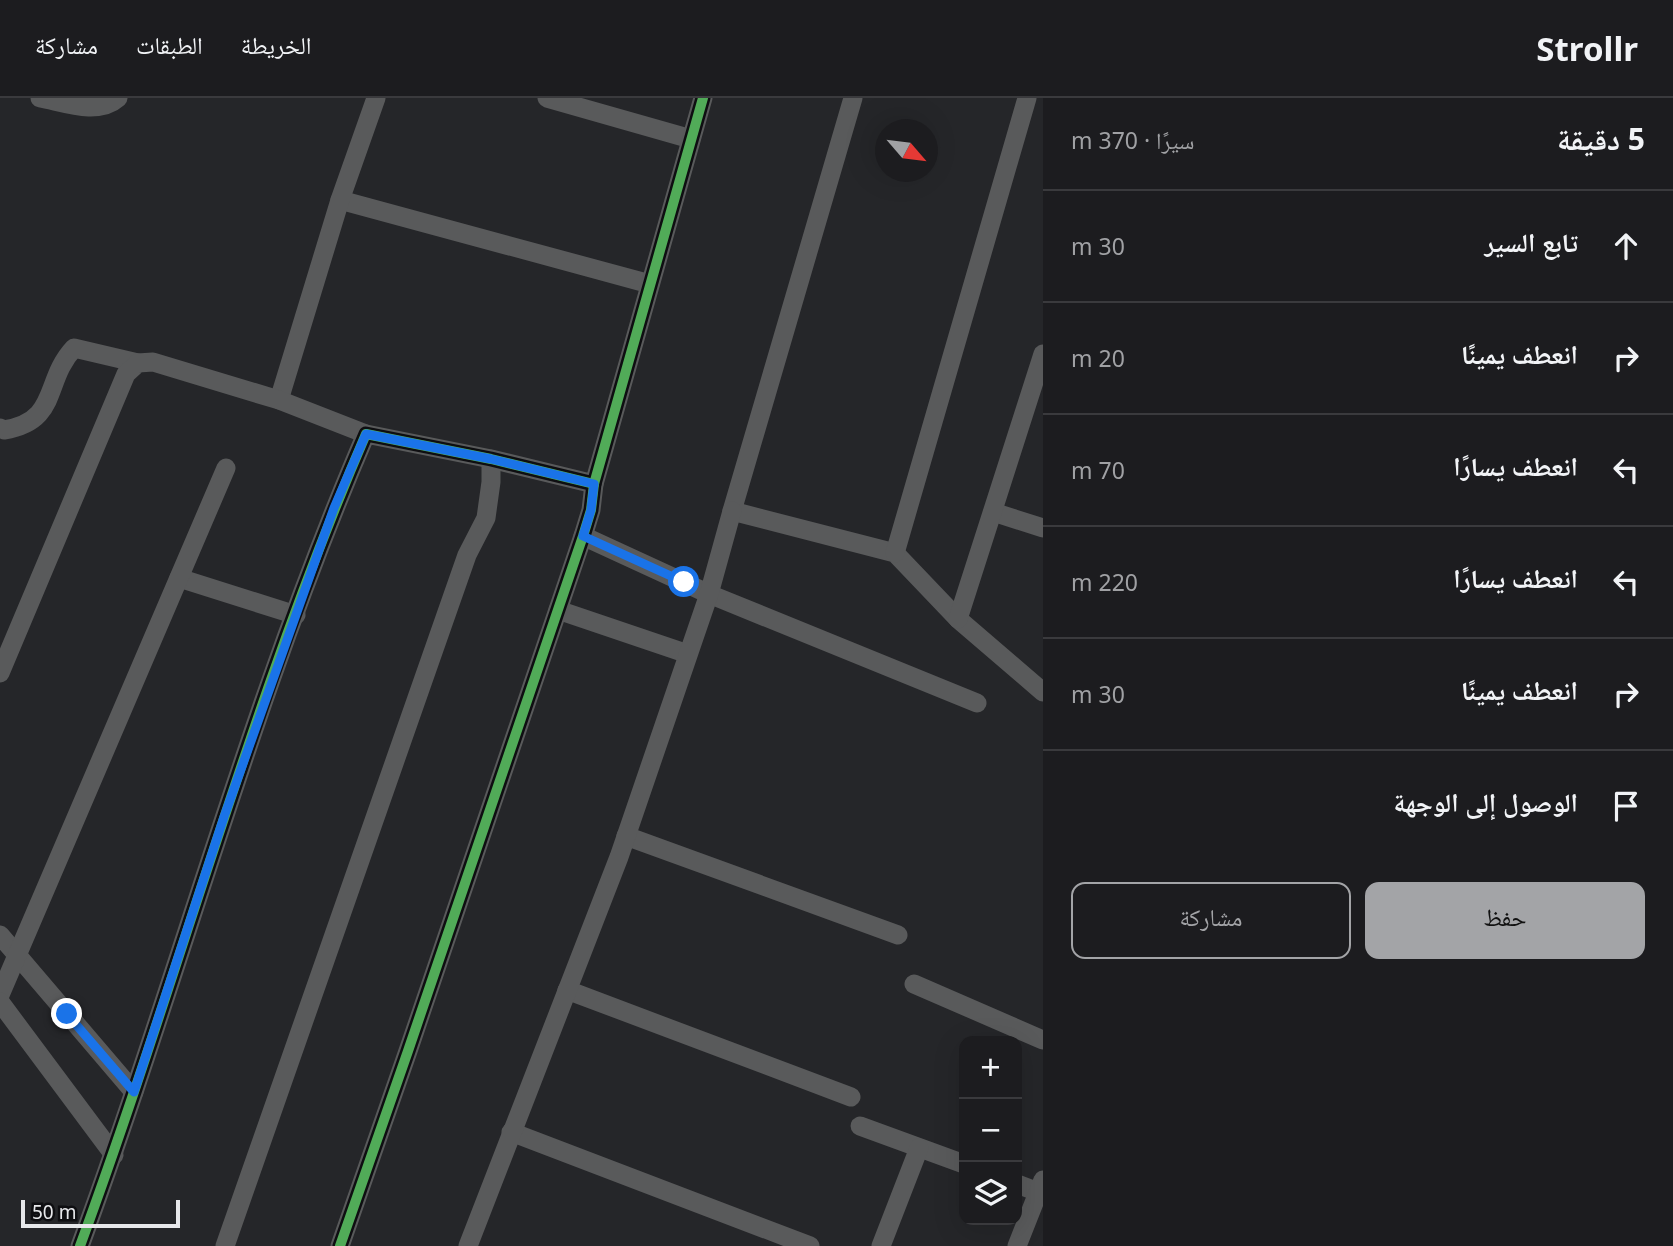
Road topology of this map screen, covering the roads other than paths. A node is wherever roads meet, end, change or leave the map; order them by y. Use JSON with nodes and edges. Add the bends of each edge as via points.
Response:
{"nodes":[{"id":1,"x":40,"y":98,"type":"edge"},
{"id":2,"x":118,"y":98,"type":"edge"},
{"id":3,"x":376,"y":98,"type":"edge"},
{"id":4,"x":547,"y":98,"type":"edge"},
{"id":5,"x":703,"y":98,"type":"edge"},
{"id":6,"x":853,"y":98,"type":"edge"},
{"id":7,"x":1027,"y":98,"type":"edge"},
{"id":8,"x":691,"y":139,"type":"junction"},
{"id":9,"x":340,"y":200,"type":"junction"},
{"id":10,"x":650,"y":284,"type":"junction"},
{"id":11,"x":1043,"y":354,"type":"edge"},
{"id":12,"x":138,"y":363,"type":"junction"},
{"id":13,"x":279,"y":400,"type":"junction"},
{"id":14,"x":0,"y":428,"type":"edge"},
{"id":15,"x":366,"y":434,"type":"junction"},
{"id":16,"x":491,"y":459,"type":"junction"},
{"id":17,"x":226,"y":468,"type":"dead end"},
{"id":18,"x":594,"y":484,"type":"junction"},
{"id":19,"x":732,"y":511,"type":"junction"},
{"id":20,"x":993,"y":512,"type":"junction"},
{"id":21,"x":1043,"y":528,"type":"edge"},
{"id":22,"x":583,"y":536,"type":"junction"},
{"id":23,"x":895,"y":553,"type":"junction"},
{"id":24,"x":179,"y":578,"type":"junction"},
{"id":25,"x":709,"y":594,"type":"junction"},
{"id":26,"x":558,"y":610,"type":"junction"},
{"id":27,"x":296,"y":614,"type":"junction"},
{"id":28,"x":958,"y":619,"type":"junction"},
{"id":29,"x":688,"y":654,"type":"junction"},
{"id":30,"x":0,"y":673,"type":"edge"},
{"id":31,"x":1043,"y":692,"type":"edge"},
{"id":32,"x":978,"y":703,"type":"dead end"},
{"id":33,"x":626,"y":836,"type":"junction"},
{"id":34,"x":0,"y":935,"type":"edge"},
{"id":35,"x":898,"y":935,"type":"dead end"},
{"id":36,"x":17,"y":956,"type":"junction"},
{"id":37,"x":914,"y":984,"type":"dead end"},
{"id":38,"x":567,"y":989,"type":"junction"},
{"id":39,"x":0,"y":995,"type":"edge"},
{"id":40,"x":0,"y":1002,"type":"edge"},
{"id":41,"x":1043,"y":1040,"type":"edge"},
{"id":42,"x":134,"y":1092,"type":"junction"},
{"id":43,"x":851,"y":1097,"type":"dead end"},
{"id":44,"x":860,"y":1126,"type":"dead end"},
{"id":45,"x":511,"y":1132,"type":"junction"},
{"id":46,"x":919,"y":1148,"type":"junction"},
{"id":47,"x":114,"y":1155,"type":"junction"},
{"id":48,"x":959,"y":1162,"type":"edge"},
{"id":49,"x":1022,"y":1184,"type":"edge"},
{"id":50,"x":1041,"y":1186,"type":"edge"},
{"id":51,"x":80,"y":1246,"type":"edge"},
{"id":52,"x":225,"y":1246,"type":"edge"},
{"id":53,"x":340,"y":1246,"type":"edge"},
{"id":54,"x":468,"y":1246,"type":"edge"},
{"id":55,"x":810,"y":1246,"type":"edge"},
{"id":56,"x":881,"y":1246,"type":"edge"},
{"id":57,"x":1017,"y":1246,"type":"edge"}],
"edges":[{"from":1,"to":2,"type":"street","via":[[94,108]]},
{"from":3,"to":9,"type":"street"},
{"from":4,"to":8,"type":"street"},
{"from":5,"to":8,"type":"street"},
{"from":6,"to":19,"type":"street"},
{"from":7,"to":23,"type":"street"},
{"from":8,"to":10,"type":"street"},
{"from":9,"to":10,"type":"street"},
{"from":9,"to":13,"type":"street"},
{"from":10,"to":18,"type":"street"},
{"from":11,"to":20,"type":"street"},
{"from":12,"to":13,"type":"street","via":[[153,362]]},
{"from":12,"to":14,"type":"street","via":[[74,348],[64,359],[41,414],[21,428]]},
{"from":12,"to":30,"type":"street","via":[[127,374]]},
{"from":13,"to":15,"type":"street"},
{"from":15,"to":16,"type":"street"},
{"from":15,"to":27,"type":"street"},
{"from":16,"to":18,"type":"street"},
{"from":16,"to":52,"type":"street","via":[[486,518],[467,555]]},
{"from":17,"to":24,"type":"street"},
{"from":18,"to":22,"type":"street"},
{"from":19,"to":23,"type":"street"},
{"from":19,"to":25,"type":"street"},
{"from":20,"to":21,"type":"street"},
{"from":20,"to":28,"type":"street"},
{"from":22,"to":25,"type":"street"},
{"from":22,"to":26,"type":"street"},
{"from":23,"to":28,"type":"street"},
{"from":24,"to":27,"type":"street"},
{"from":24,"to":36,"type":"street"},
{"from":25,"to":29,"type":"street"},
{"from":25,"to":32,"type":"street"},
{"from":26,"to":29,"type":"street"},
{"from":26,"to":53,"type":"street"},
{"from":27,"to":42,"type":"street"},
{"from":28,"to":31,"type":"street"},
{"from":29,"to":33,"type":"street"},
{"from":33,"to":35,"type":"street"},
{"from":33,"to":38,"type":"street"},
{"from":34,"to":36,"type":"street"},
{"from":36,"to":39,"type":"street"},
{"from":36,"to":42,"type":"street"},
{"from":37,"to":41,"type":"street"},
{"from":38,"to":43,"type":"street"},
{"from":38,"to":45,"type":"street"},
{"from":40,"to":47,"type":"street"},
{"from":42,"to":47,"type":"street"},
{"from":44,"to":46,"type":"street"},
{"from":45,"to":54,"type":"street"},
{"from":45,"to":55,"type":"street"},
{"from":46,"to":48,"type":"street"},
{"from":46,"to":56,"type":"street"},
{"from":47,"to":51,"type":"street"},
{"from":49,"to":50,"type":"street"},
{"from":50,"to":57,"type":"street"}]}
